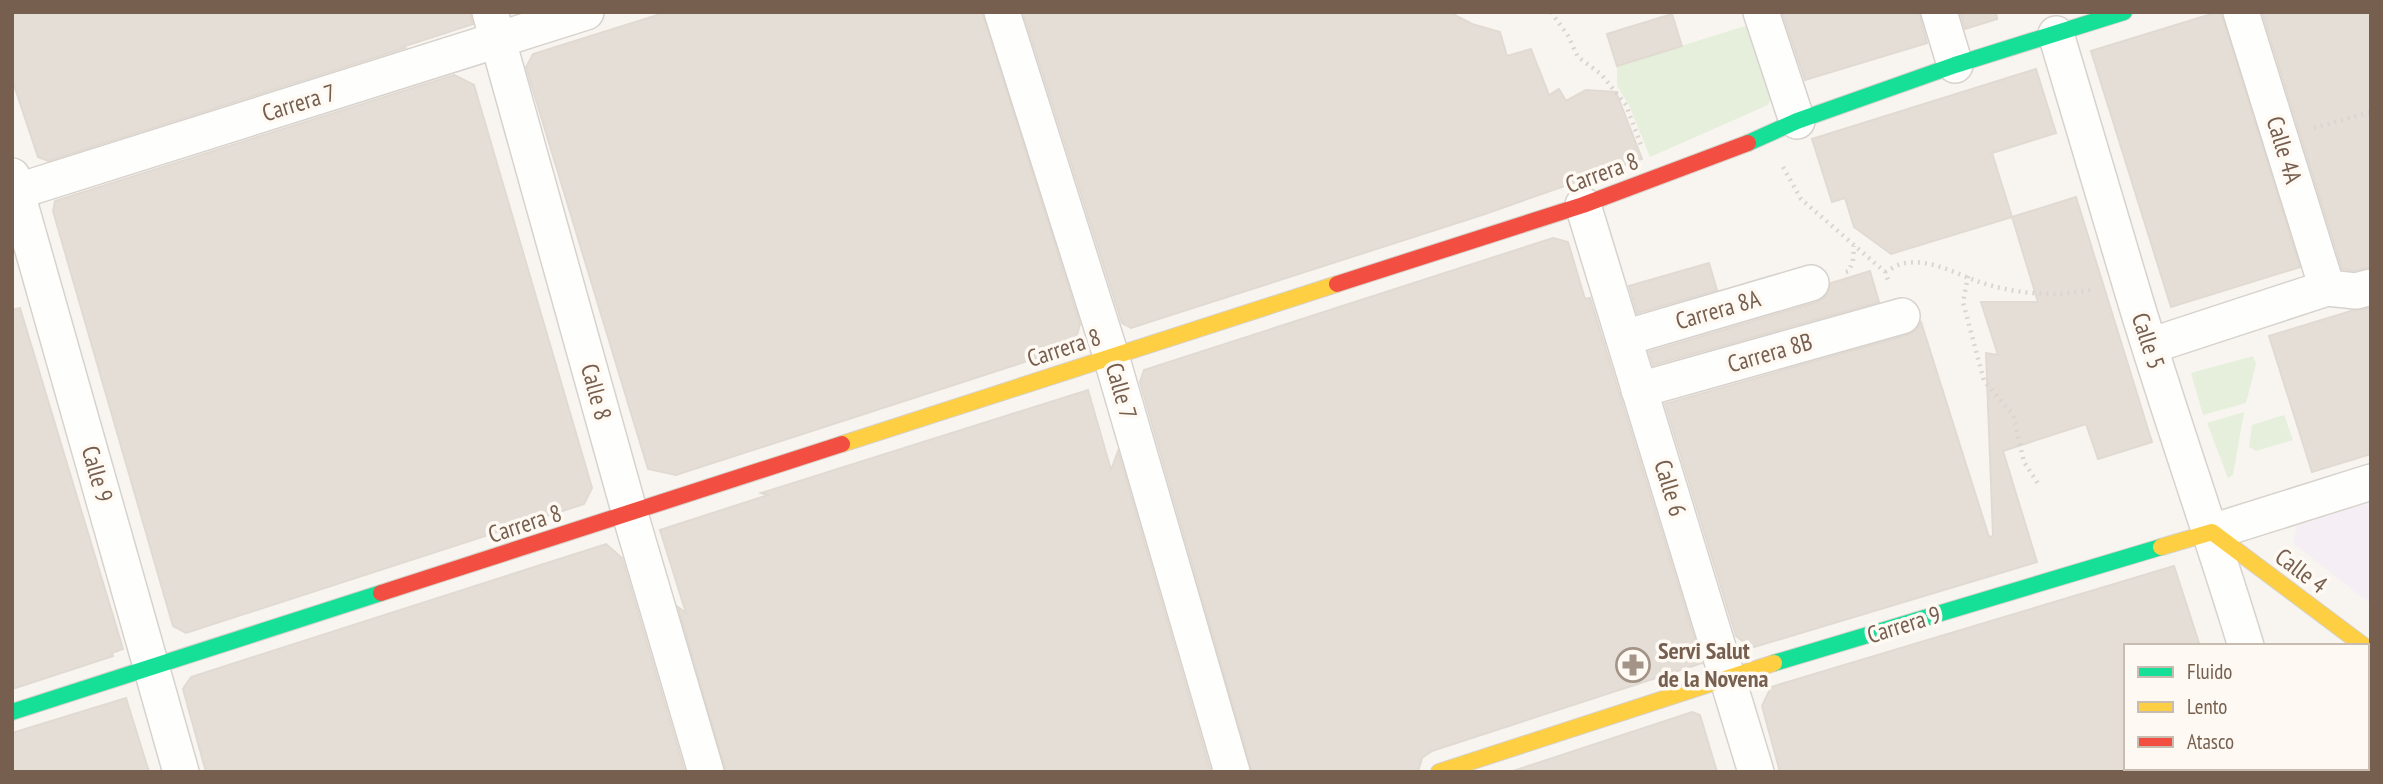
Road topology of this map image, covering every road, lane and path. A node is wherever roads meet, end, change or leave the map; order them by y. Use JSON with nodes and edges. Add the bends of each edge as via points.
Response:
{"nodes":[{"id":1,"x":586,"y":12,"type":"edge"},
{"id":2,"x":1002,"y":12,"type":"edge"},
{"id":3,"x":1551,"y":12,"type":"edge"},
{"id":4,"x":1761,"y":12,"type":"edge"},
{"id":5,"x":1939,"y":12,"type":"edge"},
{"id":6,"x":2124,"y":12,"type":"edge"},
{"id":7,"x":2241,"y":12,"type":"edge"},
{"id":8,"x":2072,"y":24,"type":"edge"},
{"id":9,"x":494,"y":27,"type":"edge"},
{"id":10,"x":1955,"y":65,"type":"junction"},
{"id":11,"x":2371,"y":112,"type":"edge"},
{"id":12,"x":1782,"y":128,"type":"junction"},
{"id":13,"x":2280,"y":139,"type":"junction"},
{"id":14,"x":1655,"y":178,"type":"junction"},
{"id":15,"x":14,"y":187,"type":"edge"},
{"id":16,"x":1583,"y":205,"type":"junction"},
{"id":17,"x":1885,"y":272,"type":"junction"},
{"id":18,"x":1968,"y":276,"type":"junction"},
{"id":19,"x":2129,"y":282,"type":"junction"},
{"id":20,"x":1811,"y":283,"type":"dead end"},
{"id":21,"x":2371,"y":287,"type":"edge"},
{"id":22,"x":2327,"y":288,"type":"junction"},
{"id":23,"x":1902,"y":316,"type":"joint"},
{"id":24,"x":1624,"y":338,"type":"junction"},
{"id":25,"x":2150,"y":346,"type":"junction"},
{"id":26,"x":1111,"y":356,"type":"junction"},
{"id":27,"x":1639,"y":390,"type":"junction"},
{"id":28,"x":2371,"y":482,"type":"edge"},
{"id":29,"x":2039,"y":485,"type":"dead end"},
{"id":30,"x":629,"y":514,"type":"junction"},
{"id":31,"x":2212,"y":532,"type":"junction"},
{"id":32,"x":2245,"y":644,"type":"edge"},
{"id":33,"x":2362,"y":644,"type":"edge"},
{"id":34,"x":152,"y":668,"type":"junction"},
{"id":35,"x":1729,"y":677,"type":"junction"},
{"id":36,"x":12,"y":712,"type":"edge"},
{"id":37,"x":181,"y":772,"type":"edge"},
{"id":38,"x":706,"y":772,"type":"edge"},
{"id":39,"x":1232,"y":772,"type":"edge"},
{"id":40,"x":1439,"y":772,"type":"edge"},
{"id":41,"x":1756,"y":772,"type":"edge"}],
"edges":[{"from":1,"to":9,"type":"street","name":"Carrera 7"},
{"from":2,"to":26,"type":"street","name":"Calle 7"},
{"from":3,"to":14,"type":"path","via":[[1578,57],[1601,74],[1626,105]]},
{"from":4,"to":12,"type":"street"},
{"from":5,"to":10,"type":"street"},
{"from":6,"to":8,"type":"street","name":"Carrera 8"},
{"from":7,"to":13,"type":"street","name":"Calle 4A"},
{"from":8,"to":10,"type":"street","name":"Carrera 8"},
{"from":8,"to":19,"type":"street","name":"Calle 5"},
{"from":9,"to":15,"type":"street","name":"Carrera 7"},
{"from":9,"to":30,"type":"street","name":"Calle 8"},
{"from":10,"to":12,"type":"street","name":"Carrera 8"},
{"from":11,"to":13,"type":"path"},
{"from":12,"to":14,"type":"street","name":"Carrera 8"},
{"from":12,"to":17,"type":"path","via":[[1801,199]]},
{"from":13,"to":22,"type":"street","name":"Calle 4A"},
{"from":14,"to":16,"type":"street","name":"Carrera 8"},
{"from":15,"to":34,"type":"street","name":"Calle 9"},
{"from":16,"to":24,"type":"street","name":"Calle 6"},
{"from":16,"to":26,"type":"street","name":"Carrera 8"},
{"from":17,"to":18,"type":"path","via":[[1904,263]]},
{"from":17,"to":23,"type":"path"},
{"from":18,"to":19,"type":"path","via":[[2045,294]]},
{"from":18,"to":29,"type":"path","via":[[1963,302],[1984,381],[2013,415],[2024,462]]},
{"from":19,"to":25,"type":"street","name":"Calle 5"},
{"from":20,"to":24,"type":"street","name":"Carrera 8A"},
{"from":21,"to":22,"type":"street","via":[[2356,291]]},
{"from":22,"to":25,"type":"street"},
{"from":23,"to":27,"type":"street","name":"Carrera 8B"},
{"from":24,"to":27,"type":"street","name":"Calle 6"},
{"from":25,"to":31,"type":"street","name":"Calle 5"},
{"from":26,"to":30,"type":"street","name":"Carrera 8"},
{"from":26,"to":39,"type":"street","name":"Calle 7"},
{"from":27,"to":35,"type":"street","name":"Calle 6"},
{"from":28,"to":31,"type":"street","name":"Carrera 9"},
{"from":30,"to":34,"type":"street","name":"Carrera 8"},
{"from":30,"to":38,"type":"street","name":"Calle 8"},
{"from":31,"to":32,"type":"street","name":"Calle 5"},
{"from":31,"to":33,"type":"street","name":"Calle 4"},
{"from":31,"to":35,"type":"street","name":"Carrera 9"},
{"from":34,"to":36,"type":"street","name":"Carrera 8"},
{"from":34,"to":37,"type":"street","name":"Calle 9"},
{"from":35,"to":40,"type":"street","name":"Carrera 9"},
{"from":35,"to":41,"type":"street","name":"Calle 6"}]}
